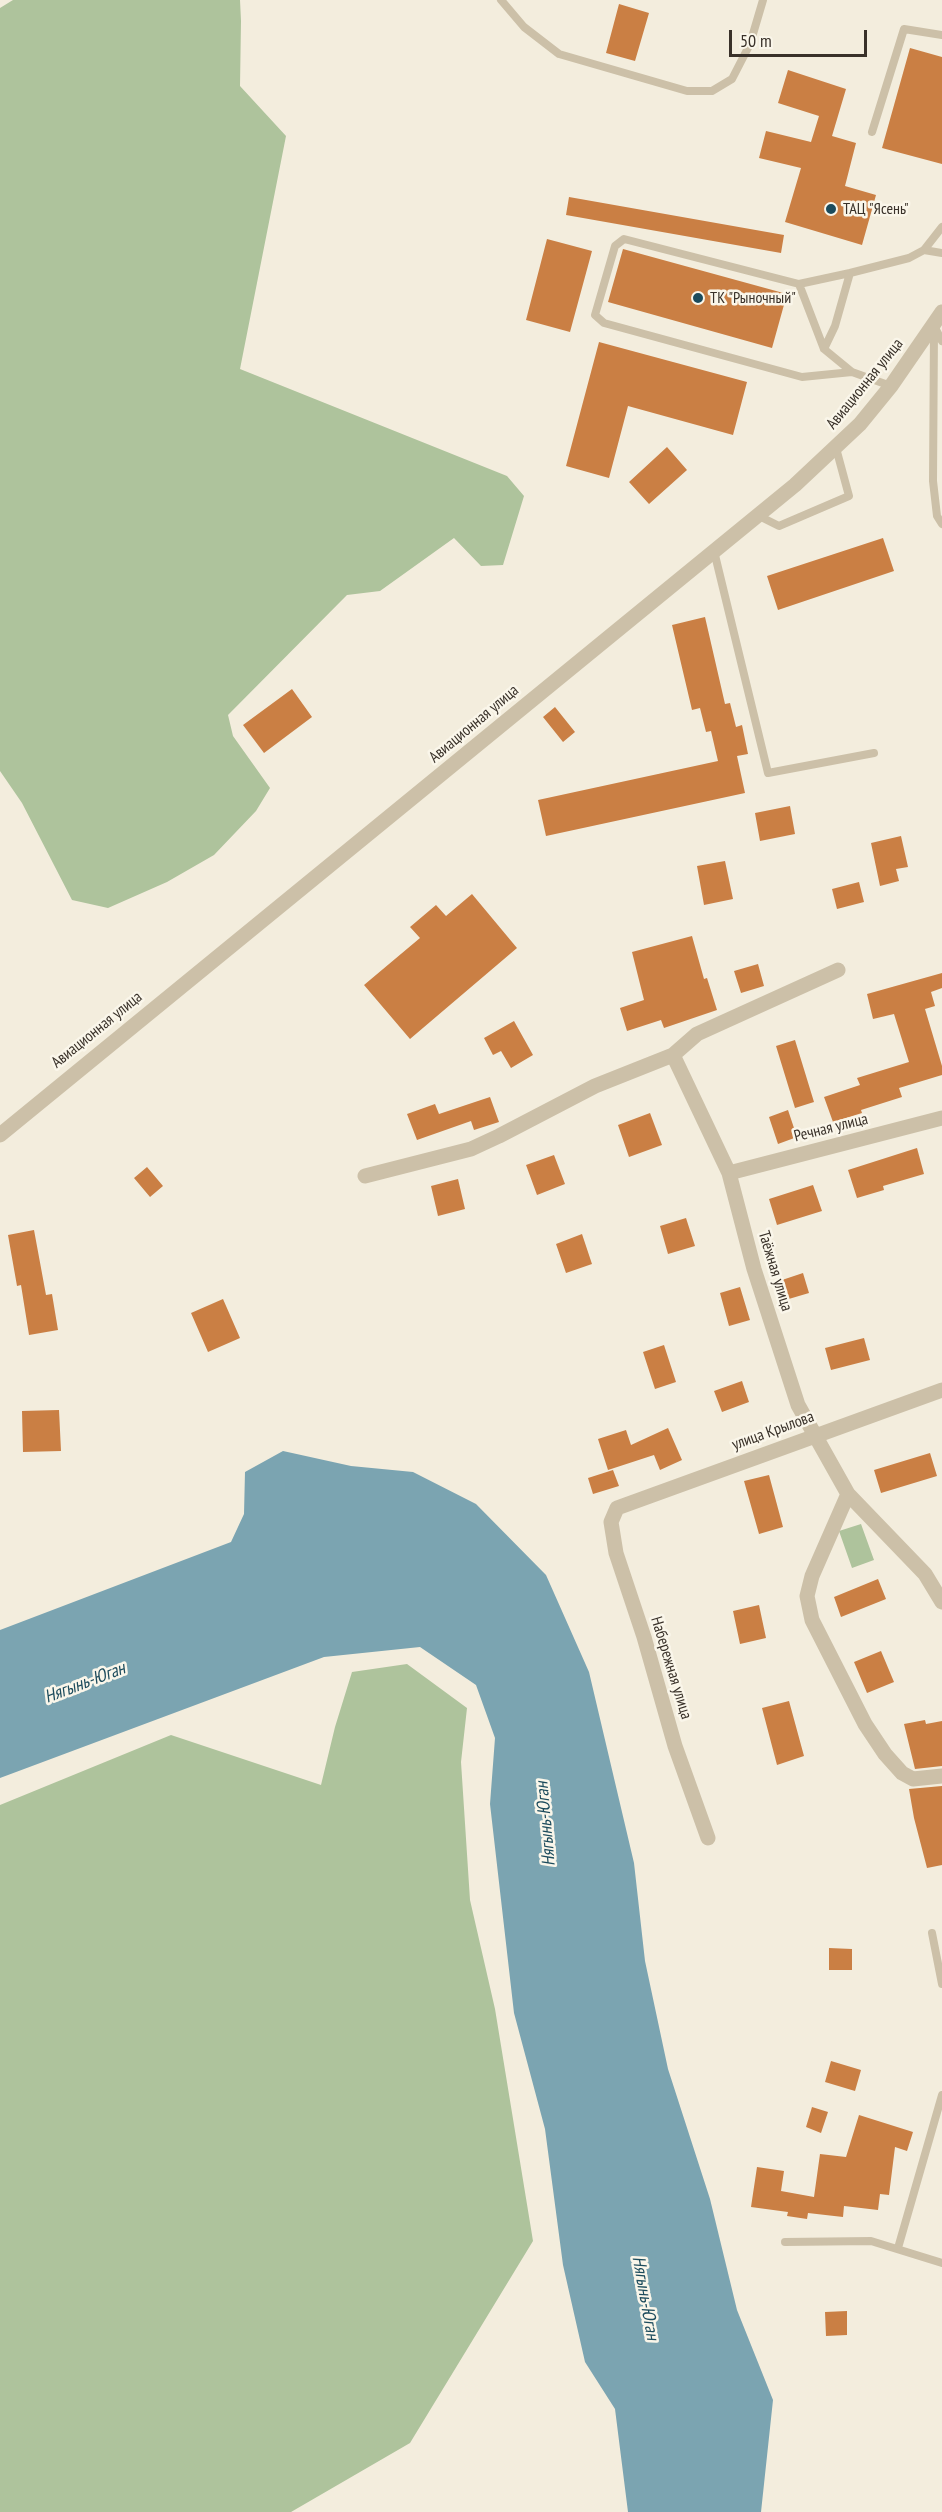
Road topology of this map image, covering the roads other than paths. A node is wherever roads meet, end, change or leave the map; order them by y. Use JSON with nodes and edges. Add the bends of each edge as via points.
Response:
{"nodes":[{"id":1,"x":501,"y":0,"type":"edge"},
{"id":2,"x":763,"y":0,"type":"edge"},
{"id":3,"x":942,"y":35,"type":"edge"},
{"id":4,"x":872,"y":132,"type":"dead end"},
{"id":5,"x":942,"y":227,"type":"edge"},
{"id":6,"x":924,"y":250,"type":"junction"},
{"id":7,"x":942,"y":253,"type":"edge"},
{"id":8,"x":850,"y":273,"type":"junction"},
{"id":9,"x":799,"y":284,"type":"junction"},
{"id":10,"x":938,"y":319,"type":"edge"},
{"id":11,"x":942,"y":341,"type":"edge"},
{"id":12,"x":824,"y":349,"type":"junction"},
{"id":13,"x":852,"y":372,"type":"junction"},
{"id":14,"x":891,"y":386,"type":"junction"},
{"id":15,"x":836,"y":448,"type":"junction"},
{"id":16,"x":757,"y":515,"type":"junction"},
{"id":17,"x":942,"y":524,"type":"edge"},
{"id":18,"x":714,"y":551,"type":"junction"},
{"id":19,"x":874,"y":753,"type":"dead end"},
{"id":20,"x":838,"y":970,"type":"dead end"},
{"id":21,"x":673,"y":1055,"type":"junction"},
{"id":22,"x":942,"y":1118,"type":"edge"},
{"id":23,"x":0,"y":1135,"type":"edge"},
{"id":24,"x":729,"y":1173,"type":"junction"},
{"id":25,"x":365,"y":1176,"type":"dead end"},
{"id":26,"x":942,"y":1390,"type":"edge"},
{"id":27,"x":814,"y":1435,"type":"junction"},
{"id":28,"x":848,"y":1494,"type":"junction"},
{"id":29,"x":616,"y":1508,"type":"joint"},
{"id":30,"x":942,"y":1602,"type":"edge"},
{"id":31,"x":942,"y":1776,"type":"edge"},
{"id":32,"x":708,"y":1838,"type":"dead end"},
{"id":33,"x":932,"y":1933,"type":"dead end"},
{"id":34,"x":942,"y":1984,"type":"edge"},
{"id":35,"x":942,"y":2095,"type":"edge"},
{"id":36,"x":941,"y":2110,"type":"edge"},
{"id":37,"x":785,"y":2242,"type":"dead end"},
{"id":38,"x":898,"y":2248,"type":"junction"},
{"id":39,"x":942,"y":2263,"type":"edge"}],
"edges":[{"from":1,"to":2,"type":"lane","via":[[524,27],[559,54],[687,91],[712,91],[732,79],[750,44]]},
{"from":3,"to":4,"type":"lane","via":[[904,29]]},
{"from":5,"to":6,"type":"lane"},
{"from":6,"to":7,"type":"lane"},
{"from":6,"to":8,"type":"lane","via":[[909,258]]},
{"from":8,"to":9,"type":"lane"},
{"from":8,"to":12,"type":"lane"},
{"from":9,"to":12,"type":"lane"},
{"from":9,"to":13,"type":"lane","via":[[624,239],[615,246],[595,315],[604,323],[802,377]]},
{"from":10,"to":11,"type":"lane"},
{"from":10,"to":14,"type":"street","name":"Авиационная улица"},
{"from":10,"to":17,"type":"lane","via":[[933,481],[937,516]]},
{"from":12,"to":13,"type":"lane"},
{"from":13,"to":14,"type":"lane"},
{"from":14,"to":15,"type":"street","name":"Авиационная улица"},
{"from":15,"to":16,"type":"street","name":"Авиационная улица"},
{"from":15,"to":16,"type":"lane","via":[[849,496],[779,526]]},
{"from":16,"to":18,"type":"street","name":"Авиационная улица"},
{"from":18,"to":19,"type":"lane","via":[[768,772]]},
{"from":18,"to":23,"type":"street","name":"Авиационная улица"},
{"from":20,"to":21,"type":"street","via":[[697,1034]]},
{"from":21,"to":24,"type":"street","name":"Таёжная улица"},
{"from":21,"to":25,"type":"street","via":[[595,1086],[471,1149]]},
{"from":22,"to":24,"type":"street","name":"Речная улица"},
{"from":24,"to":27,"type":"street","name":"Таёжная улица","via":[[754,1269],[798,1405]]},
{"from":26,"to":27,"type":"street","name":"улица Крылова"},
{"from":27,"to":28,"type":"street","name":"Таёжная улица"},
{"from":27,"to":29,"type":"street","name":"улица Крылова"},
{"from":28,"to":30,"type":"street","name":"Таёжная улица","via":[[925,1574]]},
{"from":28,"to":31,"type":"street","via":[[812,1576],[807,1596],[812,1620],[865,1724],[885,1754],[913,1779]]},
{"from":29,"to":32,"type":"street","name":"Набережная улица","via":[[611,1522],[616,1553],[675,1746]]},
{"from":33,"to":34,"type":"lane"},
{"from":35,"to":36,"type":"lane"},
{"from":36,"to":38,"type":"lane"},
{"from":37,"to":38,"type":"lane","via":[[871,2241]]},
{"from":38,"to":39,"type":"lane"}]}
